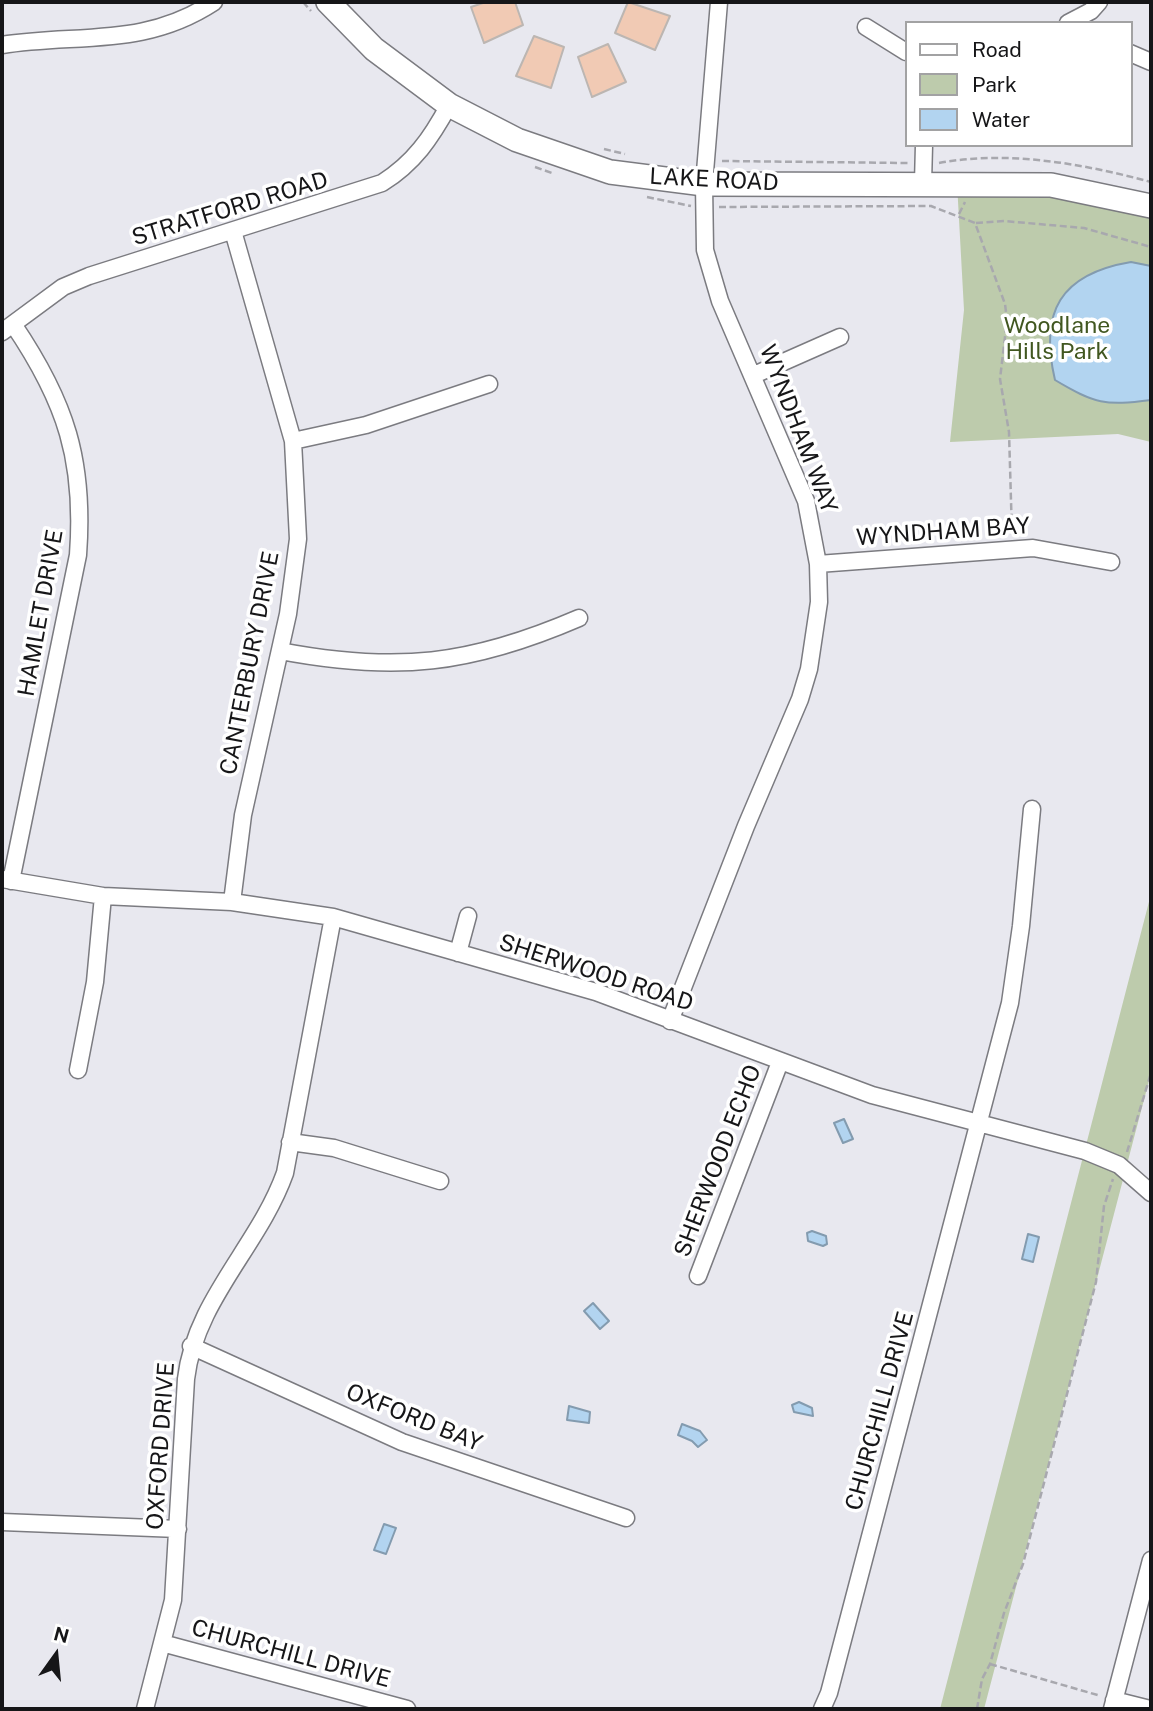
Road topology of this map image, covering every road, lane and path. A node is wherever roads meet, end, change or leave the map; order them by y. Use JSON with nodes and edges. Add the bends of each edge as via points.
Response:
{"nodes":[{"id":1,"x":214,"y":2,"type":"edge"},
{"id":2,"x":328,"y":2,"type":"edge"},
{"id":3,"x":719,"y":2,"type":"edge"},
{"id":4,"x":1097,"y":12,"type":"edge"},
{"id":5,"x":1073,"y":21,"type":"edge"},
{"id":6,"x":866,"y":27,"type":"dead end"},
{"id":7,"x":2,"y":45,"type":"edge"},
{"id":8,"x":904,"y":51,"type":"edge"},
{"id":9,"x":1132,"y":54,"type":"edge"},
{"id":10,"x":1151,"y":62,"type":"edge"},
{"id":11,"x":449,"y":105,"type":"junction"},
{"id":12,"x":596,"y":147,"type":"dead end"},
{"id":13,"x":924,"y":147,"type":"edge"},
{"id":14,"x":633,"y":155,"type":"dead end"},
{"id":15,"x":707,"y":161,"type":"junction"},
{"id":16,"x":924,"y":174,"type":"junction"},
{"id":17,"x":1151,"y":182,"type":"edge"},
{"id":18,"x":704,"y":184,"type":"junction"},
{"id":19,"x":685,"y":206,"type":"dead end"},
{"id":20,"x":965,"y":206,"type":"dead end"},
{"id":21,"x":1151,"y":206,"type":"edge"},
{"id":22,"x":705,"y":207,"type":"junction"},
{"id":23,"x":959,"y":215,"type":"junction"},
{"id":24,"x":975,"y":223,"type":"junction"},
{"id":25,"x":233,"y":232,"type":"junction"},
{"id":26,"x":1151,"y":247,"type":"edge"},
{"id":27,"x":8,"y":328,"type":"edge"},
{"id":28,"x":841,"y":337,"type":"dead end"},
{"id":29,"x":754,"y":375,"type":"junction"},
{"id":30,"x":489,"y":384,"type":"dead end"},
{"id":31,"x":293,"y":440,"type":"junction"},
{"id":32,"x":1013,"y":548,"type":"junction"},
{"id":33,"x":1111,"y":562,"type":"dead end"},
{"id":34,"x":818,"y":564,"type":"junction"},
{"id":35,"x":579,"y":618,"type":"dead end"},
{"id":36,"x":280,"y":651,"type":"junction"},
{"id":37,"x":1032,"y":808,"type":"dead end"},
{"id":38,"x":6,"y":880,"type":"edge"},
{"id":39,"x":103,"y":896,"type":"junction"},
{"id":40,"x":232,"y":902,"type":"junction"},
{"id":41,"x":468,"y":916,"type":"dead end"},
{"id":42,"x":333,"y":917,"type":"junction"},
{"id":43,"x":458,"y":953,"type":"junction"},
{"id":44,"x":670,"y":1021,"type":"junction"},
{"id":45,"x":780,"y":1062,"type":"junction"},
{"id":46,"x":78,"y":1070,"type":"dead end"},
{"id":47,"x":1151,"y":1073,"type":"edge"},
{"id":48,"x":980,"y":1124,"type":"junction"},
{"id":49,"x":290,"y":1142,"type":"junction"},
{"id":50,"x":1119,"y":1165,"type":"junction"},
{"id":51,"x":440,"y":1181,"type":"dead end"},
{"id":52,"x":1151,"y":1194,"type":"edge"},
{"id":53,"x":698,"y":1276,"type":"dead end"},
{"id":54,"x":191,"y":1346,"type":"junction"},
{"id":55,"x":626,"y":1518,"type":"dead end"},
{"id":56,"x":2,"y":1522,"type":"edge"},
{"id":57,"x":178,"y":1528,"type":"junction"},
{"id":58,"x":1151,"y":1560,"type":"edge"},
{"id":59,"x":162,"y":1643,"type":"junction"},
{"id":60,"x":990,"y":1664,"type":"junction"},
{"id":61,"x":1113,"y":1704,"type":"edge"},
{"id":62,"x":145,"y":1709,"type":"edge"},
{"id":63,"x":407,"y":1709,"type":"edge"},
{"id":64,"x":822,"y":1709,"type":"edge"},
{"id":65,"x":977,"y":1709,"type":"edge"},
{"id":66,"x":1150,"y":1709,"type":"edge"}],
"edges":[{"from":1,"to":7,"type":"street","via":[[173,25],[145,32]]},
{"from":2,"to":11,"type":"street","name":"LAKE ROAD","via":[[374,49]]},
{"from":3,"to":15,"type":"street","name":"WYNDHAM WAY"},
{"from":4,"to":5,"type":"street"},
{"from":6,"to":8,"type":"street"},
{"from":9,"to":10,"type":"street"},
{"from":11,"to":18,"type":"street","name":"LAKE ROAD","via":[[517,140],[580,164]]},
{"from":11,"to":25,"type":"street","name":"STRATFORD ROAD","via":[[420,153],[382,183]]},
{"from":12,"to":14,"type":"path"},
{"from":13,"to":16,"type":"street"},
{"from":15,"to":16,"type":"path","via":[[899,162]]},
{"from":15,"to":18,"type":"street","name":"WYNDHAM WAY"},
{"from":16,"to":17,"type":"path","via":[[967,160],[1048,162]]},
{"from":16,"to":18,"type":"street","name":"LAKE ROAD"},
{"from":16,"to":21,"type":"street","name":"LAKE ROAD","via":[[1051,185]]},
{"from":18,"to":22,"type":"street","name":"WYNDHAM WAY"},
{"from":19,"to":22,"type":"path"},
{"from":20,"to":23,"type":"path"},
{"from":22,"to":23,"type":"path","via":[[931,206]]},
{"from":22,"to":29,"type":"street","name":"WYNDHAM WAY","via":[[705,250],[712,277]]},
{"from":23,"to":24,"type":"path"},
{"from":24,"to":26,"type":"path","via":[[1084,228]]},
{"from":24,"to":32,"type":"path","via":[[1005,304],[1000,379],[1010,439]]},
{"from":25,"to":27,"type":"street","name":"STRATFORD ROAD","via":[[89,276],[64,287]]},
{"from":25,"to":31,"type":"street","name":"CANTERBURY DRIVE"},
{"from":27,"to":38,"type":"street","name":"HAMLET DRIVE","via":[[37,358],[51,387],[74,447],[81,518],[78,555]]},
{"from":28,"to":29,"type":"street"},
{"from":29,"to":34,"type":"street","name":"WYNDHAM WAY","via":[[806,500]]},
{"from":30,"to":31,"type":"street","via":[[366,425]]},
{"from":31,"to":36,"type":"street","name":"CANTERBURY DRIVE","via":[[298,539]]},
{"from":32,"to":33,"type":"street","name":"WYNDHAM BAY","via":[[1051,549]]},
{"from":32,"to":34,"type":"street","name":"WYNDHAM BAY"},
{"from":34,"to":44,"type":"street","name":"WYNDHAM WAY","via":[[815,637],[800,699]]},
{"from":35,"to":36,"type":"street","via":[[502,649],[430,662],[351,663]]},
{"from":36,"to":40,"type":"street","name":"CANTERBURY DRIVE","via":[[248,787]]},
{"from":37,"to":48,"type":"street","name":"CHURCHILL DRIVE","via":[[1010,1003]]},
{"from":38,"to":39,"type":"street","name":"SHERWOOD ROAD"},
{"from":39,"to":40,"type":"street","name":"SHERWOOD ROAD"},
{"from":39,"to":46,"type":"street"},
{"from":40,"to":42,"type":"street","name":"SHERWOOD ROAD"},
{"from":41,"to":43,"type":"street"},
{"from":42,"to":43,"type":"street","name":"SHERWOOD ROAD"},
{"from":42,"to":49,"type":"street","name":"OXFORD DRIVE"},
{"from":43,"to":44,"type":"street","name":"SHERWOOD ROAD","via":[[596,992]]},
{"from":44,"to":45,"type":"street","name":"SHERWOOD ROAD"},
{"from":45,"to":48,"type":"street","name":"SHERWOOD ROAD","via":[[872,1095]]},
{"from":45,"to":53,"type":"street","name":"SHERWOOD ECHO"},
{"from":47,"to":50,"type":"path","via":[[1131,1144]]},
{"from":48,"to":50,"type":"street","name":"SHERWOOD ROAD","via":[[1085,1151]]},
{"from":48,"to":64,"type":"street","name":"CHURCHILL DRIVE"},
{"from":49,"to":51,"type":"street","via":[[334,1148]]},
{"from":49,"to":54,"type":"street","name":"OXFORD DRIVE","via":[[277,1196],[207,1308]]},
{"from":50,"to":52,"type":"street","name":"SHERWOOD ROAD"},
{"from":50,"to":60,"type":"path","via":[[1107,1193],[1096,1282],[1023,1564]]},
{"from":54,"to":55,"type":"street","name":"OXFORD BAY","via":[[402,1442]]},
{"from":54,"to":57,"type":"street","name":"OXFORD DRIVE"},
{"from":56,"to":57,"type":"street"},
{"from":57,"to":59,"type":"street","name":"OXFORD DRIVE","via":[[173,1600]]},
{"from":58,"to":61,"type":"street"},
{"from":59,"to":62,"type":"street","name":"OXFORD DRIVE"},
{"from":59,"to":63,"type":"street","name":"CHURCHILL DRIVE"},
{"from":60,"to":61,"type":"path"},
{"from":60,"to":65,"type":"path","via":[[978,1689]]},
{"from":61,"to":66,"type":"street"}]}
